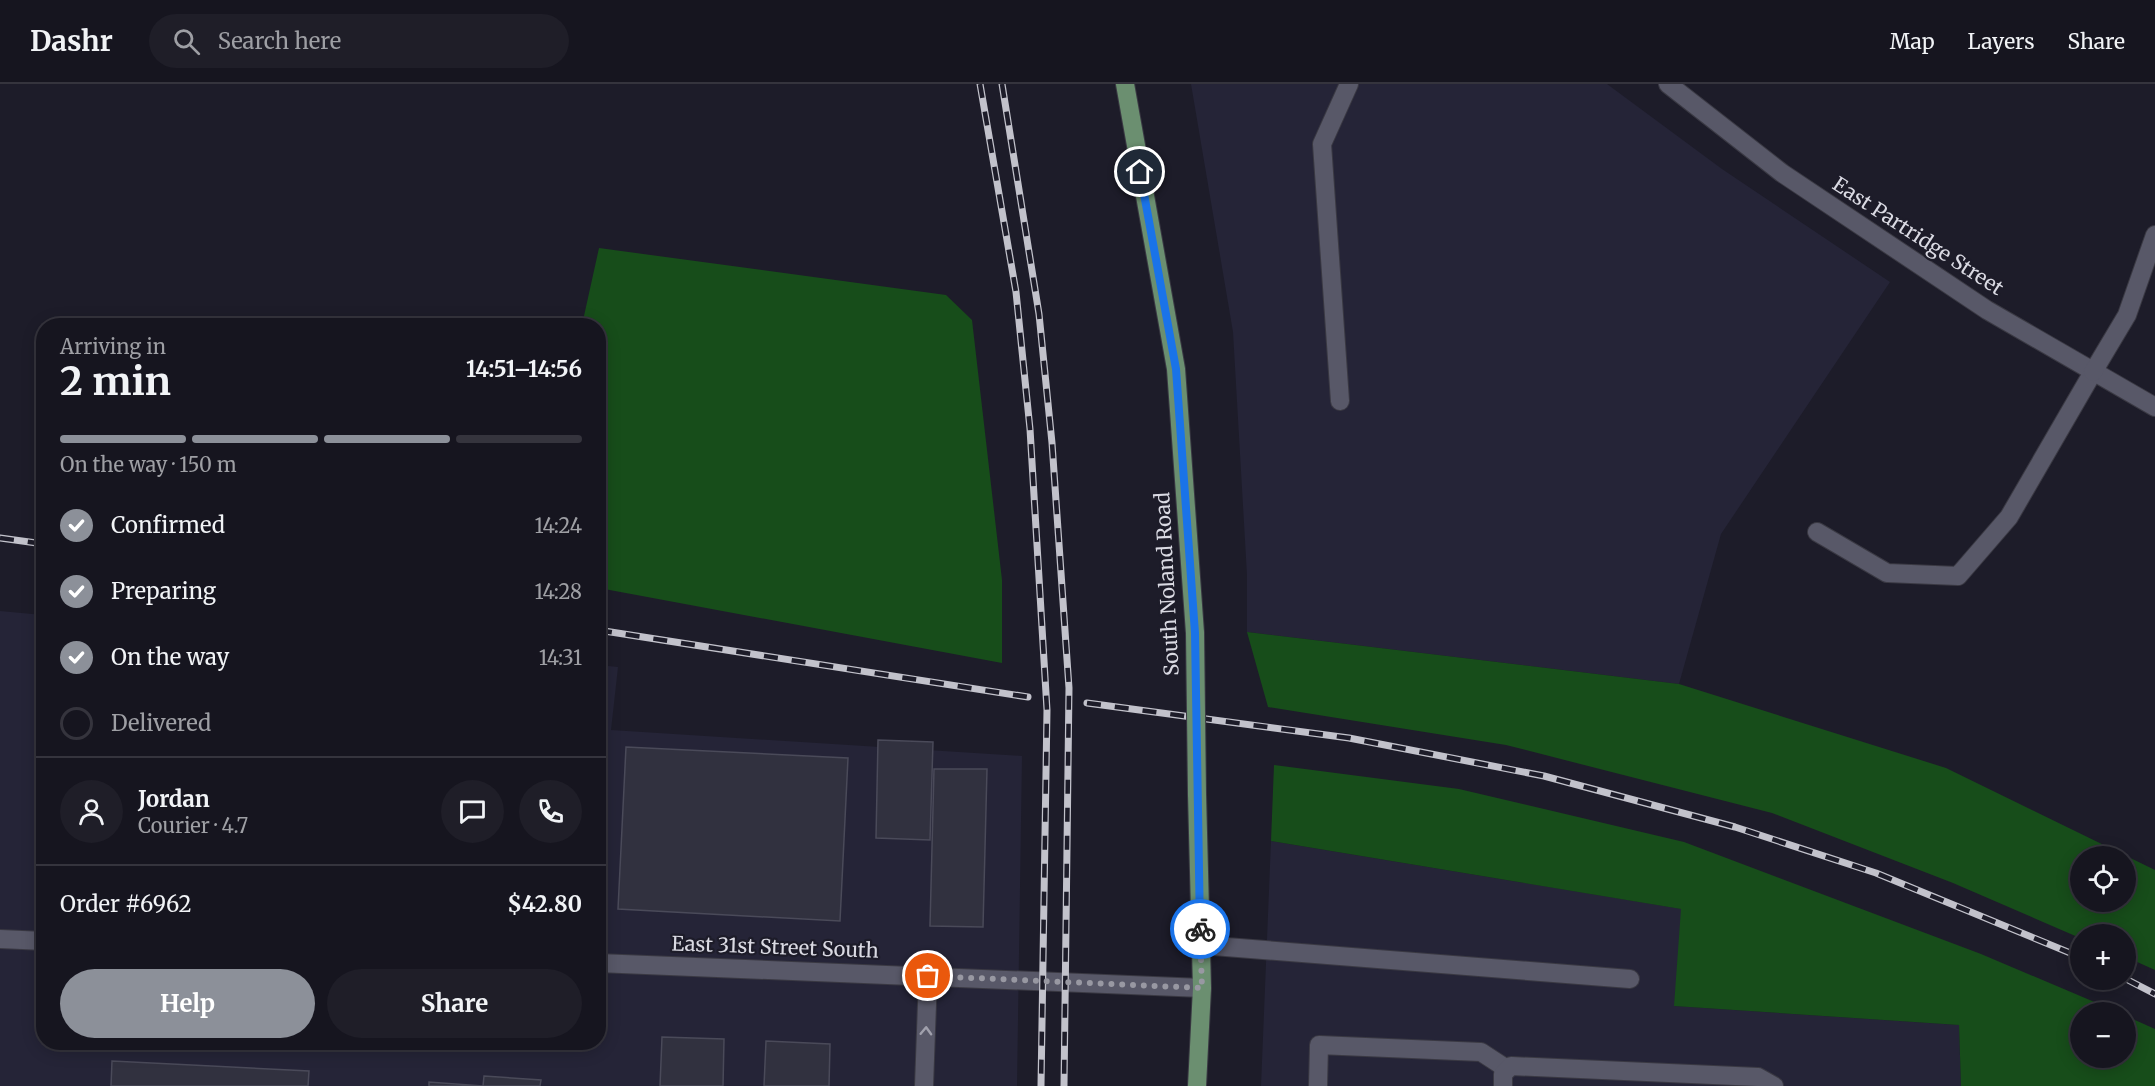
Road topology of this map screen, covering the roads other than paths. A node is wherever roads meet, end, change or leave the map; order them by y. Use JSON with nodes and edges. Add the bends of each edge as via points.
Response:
{"nodes":[{"id":1,"x":1125,"y":84,"type":"edge"},
{"id":2,"x":1348,"y":84,"type":"edge"},
{"id":3,"x":1668,"y":84,"type":"edge"},
{"id":4,"x":2155,"y":236,"type":"edge"},
{"id":5,"x":2093,"y":372,"type":"junction"},
{"id":6,"x":1340,"y":401,"type":"dead end"},
{"id":7,"x":2155,"y":408,"type":"edge"},
{"id":8,"x":1817,"y":532,"type":"dead end"},
{"id":9,"x":0,"y":939,"type":"edge"},
{"id":10,"x":36,"y":941,"type":"edge"},
{"id":11,"x":1201,"y":945,"type":"junction"},
{"id":12,"x":606,"y":963,"type":"edge"},
{"id":13,"x":928,"y":976,"type":"junction"},
{"id":14,"x":1630,"y":979,"type":"dead end"},
{"id":15,"x":1202,"y":988,"type":"junction"},
{"id":16,"x":1505,"y":1078,"type":"edge"},
{"id":17,"x":924,"y":1086,"type":"edge"},
{"id":18,"x":1197,"y":1086,"type":"edge"},
{"id":19,"x":1318,"y":1086,"type":"edge"},
{"id":20,"x":1774,"y":1086,"type":"edge"}],
"edges":[{"from":1,"to":11,"type":"main road","name":"South Noland Road","bridge":true,"via":[[1176,369],[1195,633]]},
{"from":2,"to":6,"type":"street","via":[[1322,144]]},
{"from":3,"to":5,"type":"street","name":"East Partridge Street","via":[[1782,173],[1987,310]]},
{"from":4,"to":5,"type":"street","via":[[2127,315]]},
{"from":5,"to":7,"type":"street","name":"East Partridge Street"},
{"from":5,"to":8,"type":"street","via":[[2009,517],[1958,576],[1887,573]]},
{"from":9,"to":10,"type":"street"},
{"from":11,"to":14,"type":"street"},
{"from":11,"to":15,"type":"main road","name":"South Noland Road"},
{"from":12,"to":13,"type":"street","name":"East 31st Street South"},
{"from":13,"to":15,"type":"street","name":"East 31st Street South"},
{"from":17,"to":13,"type":"street","one_way":true},
{"from":15,"to":18,"type":"main road","name":"South Noland Road"},
{"from":16,"to":19,"type":"street","via":[[1481,1052],[1319,1045]]},
{"from":16,"to":20,"type":"street","via":[[1511,1066],[1758,1077]]}]}
